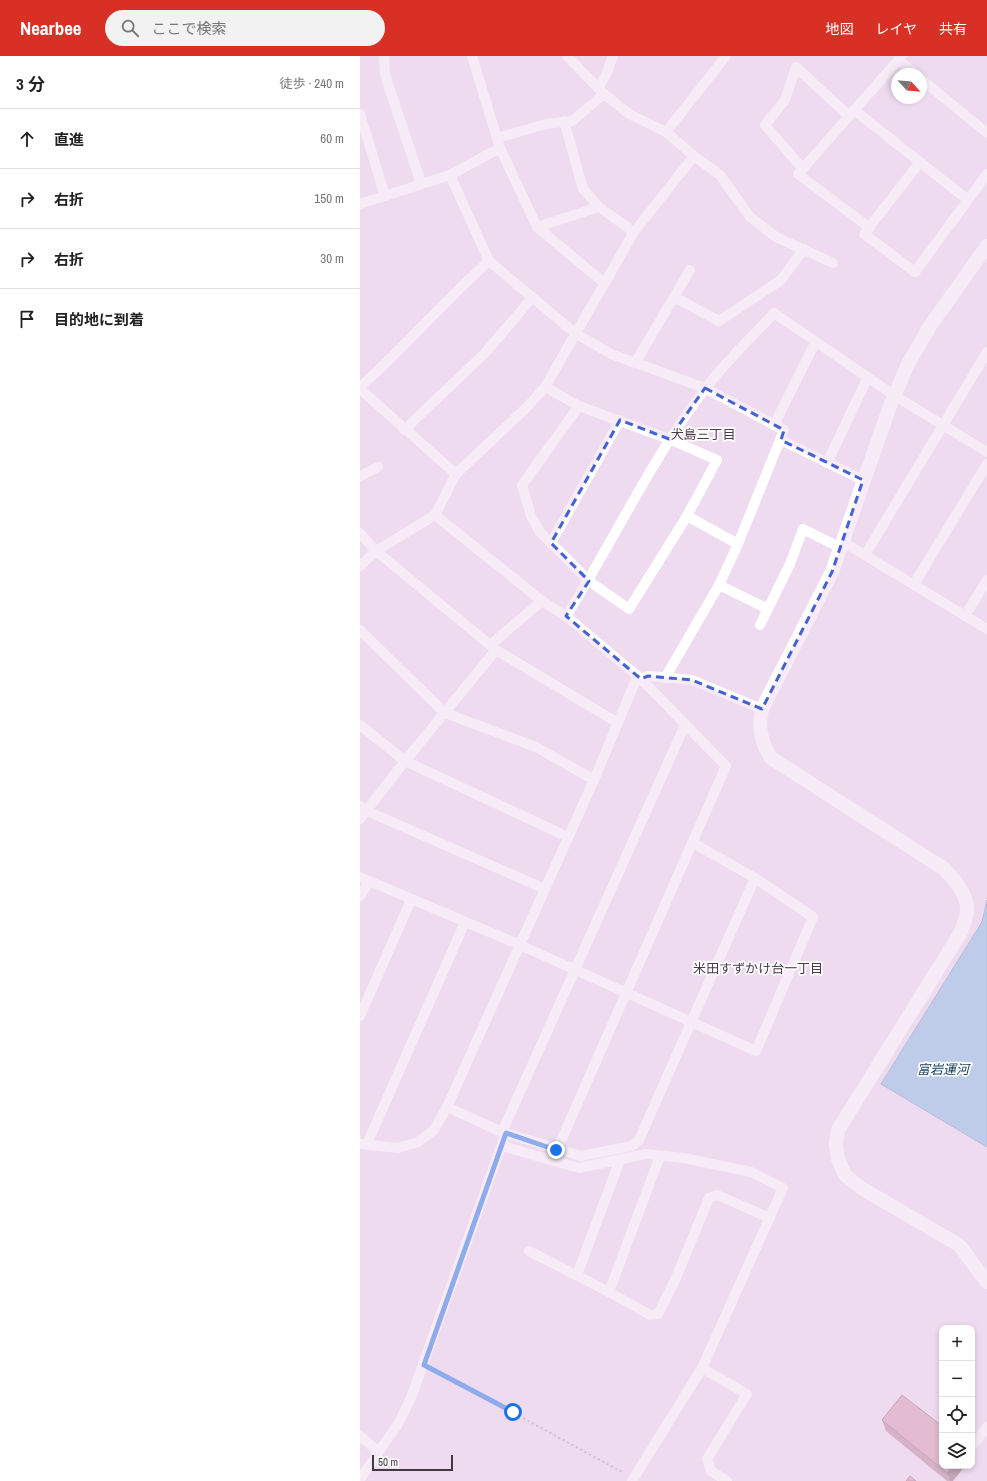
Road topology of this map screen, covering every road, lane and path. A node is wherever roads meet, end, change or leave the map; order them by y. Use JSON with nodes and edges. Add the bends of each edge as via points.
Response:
{"nodes":[{"id":1,"x":384,"y":56,"type":"edge"},
{"id":2,"x":472,"y":56,"type":"edge"},
{"id":3,"x":566,"y":56,"type":"edge"},
{"id":4,"x":614,"y":56,"type":"edge"},
{"id":5,"x":726,"y":56,"type":"edge"},
{"id":6,"x":900,"y":58,"type":"edge"},
{"id":7,"x":910,"y":68,"type":"edge"},
{"id":8,"x":927,"y":83,"type":"edge"},
{"id":9,"x":601,"y":91,"type":"junction"},
{"id":10,"x":852,"y":113,"type":"junction"},
{"id":11,"x":360,"y":114,"type":"edge"},
{"id":12,"x":564,"y":121,"type":"junction"},
{"id":13,"x":666,"y":132,"type":"junction"},
{"id":14,"x":987,"y":133,"type":"edge"},
{"id":15,"x":497,"y":138,"type":"junction"},
{"id":16,"x":364,"y":140,"type":"edge"},
{"id":17,"x":500,"y":148,"type":"junction"},
{"id":18,"x":694,"y":156,"type":"junction"},
{"id":19,"x":920,"y":162,"type":"junction"},
{"id":20,"x":803,"y":169,"type":"junction"},
{"id":21,"x":987,"y":174,"type":"edge"},
{"id":22,"x":450,"y":175,"type":"junction"},
{"id":23,"x":421,"y":183,"type":"junction"},
{"id":24,"x":385,"y":196,"type":"junction"},
{"id":25,"x":968,"y":200,"type":"junction"},
{"id":26,"x":360,"y":204,"type":"edge"},
{"id":27,"x":599,"y":207,"type":"junction"},
{"id":28,"x":537,"y":227,"type":"junction"},
{"id":29,"x":870,"y":228,"type":"junction"},
{"id":30,"x":634,"y":232,"type":"junction"},
{"id":31,"x":987,"y":246,"type":"edge"},
{"id":32,"x":804,"y":250,"type":"junction"},
{"id":33,"x":489,"y":262,"type":"junction"},
{"id":34,"x":833,"y":263,"type":"dead end"},
{"id":35,"x":690,"y":270,"type":"dead end"},
{"id":36,"x":604,"y":283,"type":"junction"},
{"id":37,"x":674,"y":297,"type":"junction"},
{"id":38,"x":532,"y":298,"type":"junction"},
{"id":39,"x":575,"y":333,"type":"junction"},
{"id":40,"x":816,"y":341,"type":"junction"},
{"id":41,"x":987,"y":352,"type":"edge"},
{"id":42,"x":635,"y":363,"type":"junction"},
{"id":43,"x":868,"y":377,"type":"junction"},
{"id":44,"x":545,"y":386,"type":"junction"},
{"id":45,"x":360,"y":388,"type":"edge"},
{"id":46,"x":705,"y":388,"type":"junction"},
{"id":47,"x":895,"y":396,"type":"junction"},
{"id":48,"x":579,"y":406,"type":"junction"},
{"id":49,"x":620,"y":420,"type":"junction"},
{"id":50,"x":774,"y":425,"type":"junction"},
{"id":51,"x":943,"y":425,"type":"junction"},
{"id":52,"x":404,"y":430,"type":"junction"},
{"id":53,"x":669,"y":439,"type":"junction"},
{"id":54,"x":781,"y":440,"type":"junction"},
{"id":55,"x":987,"y":452,"type":"edge"},
{"id":56,"x":827,"y":462,"type":"junction"},
{"id":57,"x":987,"y":464,"type":"edge"},
{"id":58,"x":378,"y":467,"type":"dead end"},
{"id":59,"x":456,"y":474,"type":"junction"},
{"id":60,"x":360,"y":476,"type":"edge"},
{"id":61,"x":863,"y":480,"type":"junction"},
{"id":62,"x":435,"y":515,"type":"junction"},
{"id":63,"x":687,"y":516,"type":"junction"},
{"id":64,"x":360,"y":533,"type":"edge"},
{"id":65,"x":551,"y":542,"type":"junction"},
{"id":66,"x":738,"y":544,"type":"junction"},
{"id":67,"x":842,"y":545,"type":"junction"},
{"id":68,"x":376,"y":551,"type":"junction"},
{"id":69,"x":865,"y":555,"type":"junction"},
{"id":70,"x":360,"y":566,"type":"edge"},
{"id":71,"x":987,"y":580,"type":"edge"},
{"id":72,"x":589,"y":581,"type":"junction"},
{"id":73,"x":914,"y":584,"type":"junction"},
{"id":74,"x":719,"y":586,"type":"junction"},
{"id":75,"x":542,"y":601,"type":"junction"},
{"id":76,"x":768,"y":609,"type":"junction"},
{"id":77,"x":566,"y":616,"type":"junction"},
{"id":78,"x":965,"y":616,"type":"junction"},
{"id":79,"x":760,"y":625,"type":"dead end"},
{"id":80,"x":987,"y":629,"type":"edge"},
{"id":81,"x":360,"y":630,"type":"edge"},
{"id":82,"x":493,"y":647,"type":"junction"},
{"id":83,"x":665,"y":678,"type":"junction"},
{"id":84,"x":641,"y":679,"type":"junction"},
{"id":85,"x":762,"y":709,"type":"junction"},
{"id":86,"x":445,"y":713,"type":"junction"},
{"id":87,"x":618,"y":723,"type":"junction"},
{"id":88,"x":360,"y":725,"type":"edge"},
{"id":89,"x":685,"y":725,"type":"junction"},
{"id":90,"x":405,"y":761,"type":"junction"},
{"id":91,"x":594,"y":780,"type":"junction"},
{"id":92,"x":362,"y":812,"type":"edge"},
{"id":93,"x":568,"y":837,"type":"junction"},
{"id":94,"x":693,"y":843,"type":"junction"},
{"id":95,"x":755,"y":878,"type":"junction"},
{"id":96,"x":364,"y":880,"type":"edge"},
{"id":97,"x":545,"y":889,"type":"junction"},
{"id":98,"x":360,"y":896,"type":"edge"},
{"id":99,"x":411,"y":900,"type":"junction"},
{"id":100,"x":465,"y":922,"type":"junction"},
{"id":101,"x":520,"y":945,"type":"junction"},
{"id":102,"x":574,"y":971,"type":"junction"},
{"id":103,"x":626,"y":994,"type":"junction"},
{"id":104,"x":360,"y":1016,"type":"edge"},
{"id":105,"x":692,"y":1022,"type":"junction"},
{"id":106,"x":447,"y":1107,"type":"junction"},
{"id":107,"x":504,"y":1132,"type":"junction"},
{"id":108,"x":363,"y":1144,"type":"edge"},
{"id":109,"x":502,"y":1146,"type":"junction"},
{"id":110,"x":556,"y":1150,"type":"junction"},
{"id":111,"x":660,"y":1156,"type":"junction"},
{"id":112,"x":620,"y":1160,"type":"junction"},
{"id":113,"x":770,"y":1218,"type":"junction"},
{"id":114,"x":529,"y":1251,"type":"dead end"},
{"id":115,"x":577,"y":1275,"type":"junction"},
{"id":116,"x":987,"y":1282,"type":"edge"},
{"id":117,"x":609,"y":1292,"type":"junction"},
{"id":118,"x":424,"y":1365,"type":"junction"},
{"id":119,"x":702,"y":1368,"type":"junction"},
{"id":120,"x":987,"y":1426,"type":"edge"},
{"id":121,"x":360,"y":1436,"type":"edge"},
{"id":122,"x":975,"y":1442,"type":"edge"},
{"id":123,"x":379,"y":1452,"type":"junction"},
{"id":124,"x":360,"y":1480,"type":"edge"},
{"id":125,"x":634,"y":1481,"type":"edge"},
{"id":126,"x":727,"y":1481,"type":"edge"}],
"edges":[{"from":1,"to":23,"type":"street","via":[[385,75]]},
{"from":2,"to":15,"type":"street"},
{"from":3,"to":9,"type":"street"},
{"from":4,"to":9,"type":"street"},
{"from":5,"to":13,"type":"street"},
{"from":6,"to":7,"type":"street"},
{"from":6,"to":10,"type":"street"},
{"from":8,"to":14,"type":"street"},
{"from":9,"to":12,"type":"street","via":[[572,121]]},
{"from":9,"to":13,"type":"street","via":[[629,114]]},
{"from":10,"to":19,"type":"street"},
{"from":10,"to":20,"type":"street"},
{"from":10,"to":20,"type":"street","via":[[796,66],[785,100],[765,125]]},
{"from":11,"to":16,"type":"street"},
{"from":12,"to":15,"type":"street"},
{"from":12,"to":27,"type":"street","via":[[583,189]]},
{"from":13,"to":18,"type":"street"},
{"from":15,"to":17,"type":"street"},
{"from":16,"to":24,"type":"street"},
{"from":17,"to":22,"type":"street"},
{"from":17,"to":28,"type":"street"},
{"from":18,"to":30,"type":"street"},
{"from":18,"to":32,"type":"street","via":[[720,175],[750,217],[776,237]]},
{"from":19,"to":25,"type":"street"},
{"from":19,"to":29,"type":"street"},
{"from":20,"to":29,"type":"street","via":[[798,174]]},
{"from":21,"to":25,"type":"street"},
{"from":22,"to":23,"type":"street"},
{"from":22,"to":33,"type":"street"},
{"from":23,"to":24,"type":"street"},
{"from":24,"to":26,"type":"street"},
{"from":25,"to":29,"type":"street","via":[[915,272],[864,234]]},
{"from":27,"to":28,"type":"street"},
{"from":27,"to":30,"type":"street"},
{"from":28,"to":36,"type":"street"},
{"from":30,"to":36,"type":"street"},
{"from":31,"to":47,"type":"street","via":[[930,326],[908,364]]},
{"from":32,"to":34,"type":"street"},
{"from":32,"to":37,"type":"street","via":[[781,280],[719,321]]},
{"from":33,"to":38,"type":"street"},
{"from":33,"to":45,"type":"street"},
{"from":35,"to":37,"type":"street"},
{"from":36,"to":39,"type":"street"},
{"from":37,"to":42,"type":"street"},
{"from":38,"to":39,"type":"street"},
{"from":38,"to":52,"type":"street","via":[[485,353]]},
{"from":39,"to":42,"type":"street","via":[[611,354]]},
{"from":39,"to":44,"type":"street"},
{"from":40,"to":43,"type":"street"},
{"from":40,"to":46,"type":"street","via":[[774,313]]},
{"from":40,"to":50,"type":"street"},
{"from":41,"to":51,"type":"street"},
{"from":42,"to":46,"type":"street"},
{"from":43,"to":47,"type":"street"},
{"from":43,"to":56,"type":"street"},
{"from":44,"to":48,"type":"street"},
{"from":44,"to":59,"type":"street","via":[[527,407]]},
{"from":45,"to":52,"type":"street"},
{"from":46,"to":50,"type":"street"},
{"from":46,"to":53,"type":"street"},
{"from":47,"to":51,"type":"street"},
{"from":47,"to":61,"type":"street"},
{"from":48,"to":49,"type":"street"},
{"from":48,"to":65,"type":"street","via":[[522,485],[531,516],[540,532]]},
{"from":49,"to":53,"type":"street"},
{"from":49,"to":65,"type":"street"},
{"from":50,"to":54,"type":"street","via":[[784,430]]},
{"from":51,"to":55,"type":"street"},
{"from":51,"to":69,"type":"street"},
{"from":52,"to":59,"type":"street"},
{"from":53,"to":63,"type":"street","via":[[717,460]]},
{"from":53,"to":72,"type":"street"},
{"from":54,"to":56,"type":"street"},
{"from":54,"to":66,"type":"street"},
{"from":56,"to":61,"type":"street"},
{"from":57,"to":73,"type":"street"},
{"from":58,"to":60,"type":"street"},
{"from":59,"to":62,"type":"street"},
{"from":61,"to":67,"type":"street"},
{"from":62,"to":68,"type":"street"},
{"from":62,"to":75,"type":"street"},
{"from":63,"to":66,"type":"street"},
{"from":63,"to":72,"type":"street","via":[[629,609]]},
{"from":64,"to":68,"type":"street"},
{"from":65,"to":72,"type":"street"},
{"from":66,"to":74,"type":"street"},
{"from":67,"to":69,"type":"street"},
{"from":67,"to":76,"type":"street","via":[[803,529],[790,564]]},
{"from":67,"to":85,"type":"street","via":[[832,572]]},
{"from":68,"to":70,"type":"street"},
{"from":68,"to":82,"type":"street"},
{"from":69,"to":73,"type":"street"},
{"from":71,"to":78,"type":"street"},
{"from":72,"to":77,"type":"street"},
{"from":73,"to":78,"type":"street"},
{"from":74,"to":76,"type":"street"},
{"from":74,"to":83,"type":"street"},
{"from":75,"to":77,"type":"street"},
{"from":75,"to":82,"type":"street"},
{"from":76,"to":79,"type":"street"},
{"from":77,"to":84,"type":"street"},
{"from":78,"to":80,"type":"street"},
{"from":81,"to":86,"type":"street"},
{"from":82,"to":86,"type":"street"},
{"from":82,"to":87,"type":"street"},
{"from":83,"to":84,"type":"street","via":[[648,676]]},
{"from":83,"to":85,"type":"street","via":[[692,680]]},
{"from":84,"to":87,"type":"street","via":[[635,682]]},
{"from":84,"to":89,"type":"street"},
{"from":85,"to":116,"type":"street","via":[[762,742],[771,758],[943,868],[963,893],[967,910],[961,932],[838,1130],[836,1144],[838,1159],[845,1175],[861,1188],[959,1245]]},
{"from":86,"to":90,"type":"street"},
{"from":86,"to":91,"type":"street","via":[[536,747]]},
{"from":87,"to":91,"type":"street"},
{"from":88,"to":90,"type":"street"},
{"from":89,"to":94,"type":"street","via":[[726,766]]},
{"from":89,"to":102,"type":"street"},
{"from":90,"to":92,"type":"street"},
{"from":90,"to":93,"type":"street"},
{"from":91,"to":93,"type":"street"},
{"from":92,"to":97,"type":"street"},
{"from":93,"to":97,"type":"street"},
{"from":94,"to":95,"type":"street"},
{"from":94,"to":103,"type":"street"},
{"from":95,"to":105,"type":"street"},
{"from":95,"to":105,"type":"street","via":[[813,918],[756,1051]]},
{"from":96,"to":98,"type":"street"},
{"from":96,"to":99,"type":"street"},
{"from":97,"to":101,"type":"street"},
{"from":99,"to":100,"type":"street"},
{"from":99,"to":104,"type":"street"},
{"from":100,"to":101,"type":"street"},
{"from":100,"to":108,"type":"street"},
{"from":101,"to":102,"type":"street"},
{"from":101,"to":106,"type":"street"},
{"from":102,"to":103,"type":"street"},
{"from":102,"to":107,"type":"street"},
{"from":103,"to":105,"type":"street"},
{"from":103,"to":110,"type":"street"},
{"from":105,"to":110,"type":"street","via":[[639,1140],[632,1146],[581,1156]]},
{"from":106,"to":107,"type":"street"},
{"from":106,"to":108,"type":"street","via":[[434,1130],[418,1142],[398,1148]]},
{"from":107,"to":109,"type":"street"},
{"from":107,"to":110,"type":"street"},
{"from":109,"to":112,"type":"street","via":[[579,1168]]},
{"from":109,"to":118,"type":"street"},
{"from":111,"to":112,"type":"street","via":[[646,1154]]},
{"from":111,"to":113,"type":"street","via":[[684,1158],[752,1172],[783,1188]]},
{"from":111,"to":117,"type":"street"},
{"from":112,"to":115,"type":"street"},
{"from":113,"to":117,"type":"street","via":[[717,1195],[709,1198],[658,1314],[650,1315]]},
{"from":113,"to":119,"type":"street"},
{"from":114,"to":115,"type":"street"},
{"from":115,"to":117,"type":"street"},
{"from":118,"to":123,"type":"street","via":[[398,1424]]},
{"from":118,"to":125,"type":"path","via":[[597,1458]]},
{"from":119,"to":125,"type":"street"},
{"from":119,"to":126,"type":"street","via":[[747,1394],[707,1459],[711,1470]]},
{"from":120,"to":122,"type":"street"},
{"from":121,"to":123,"type":"street"},
{"from":123,"to":124,"type":"street"}]}
